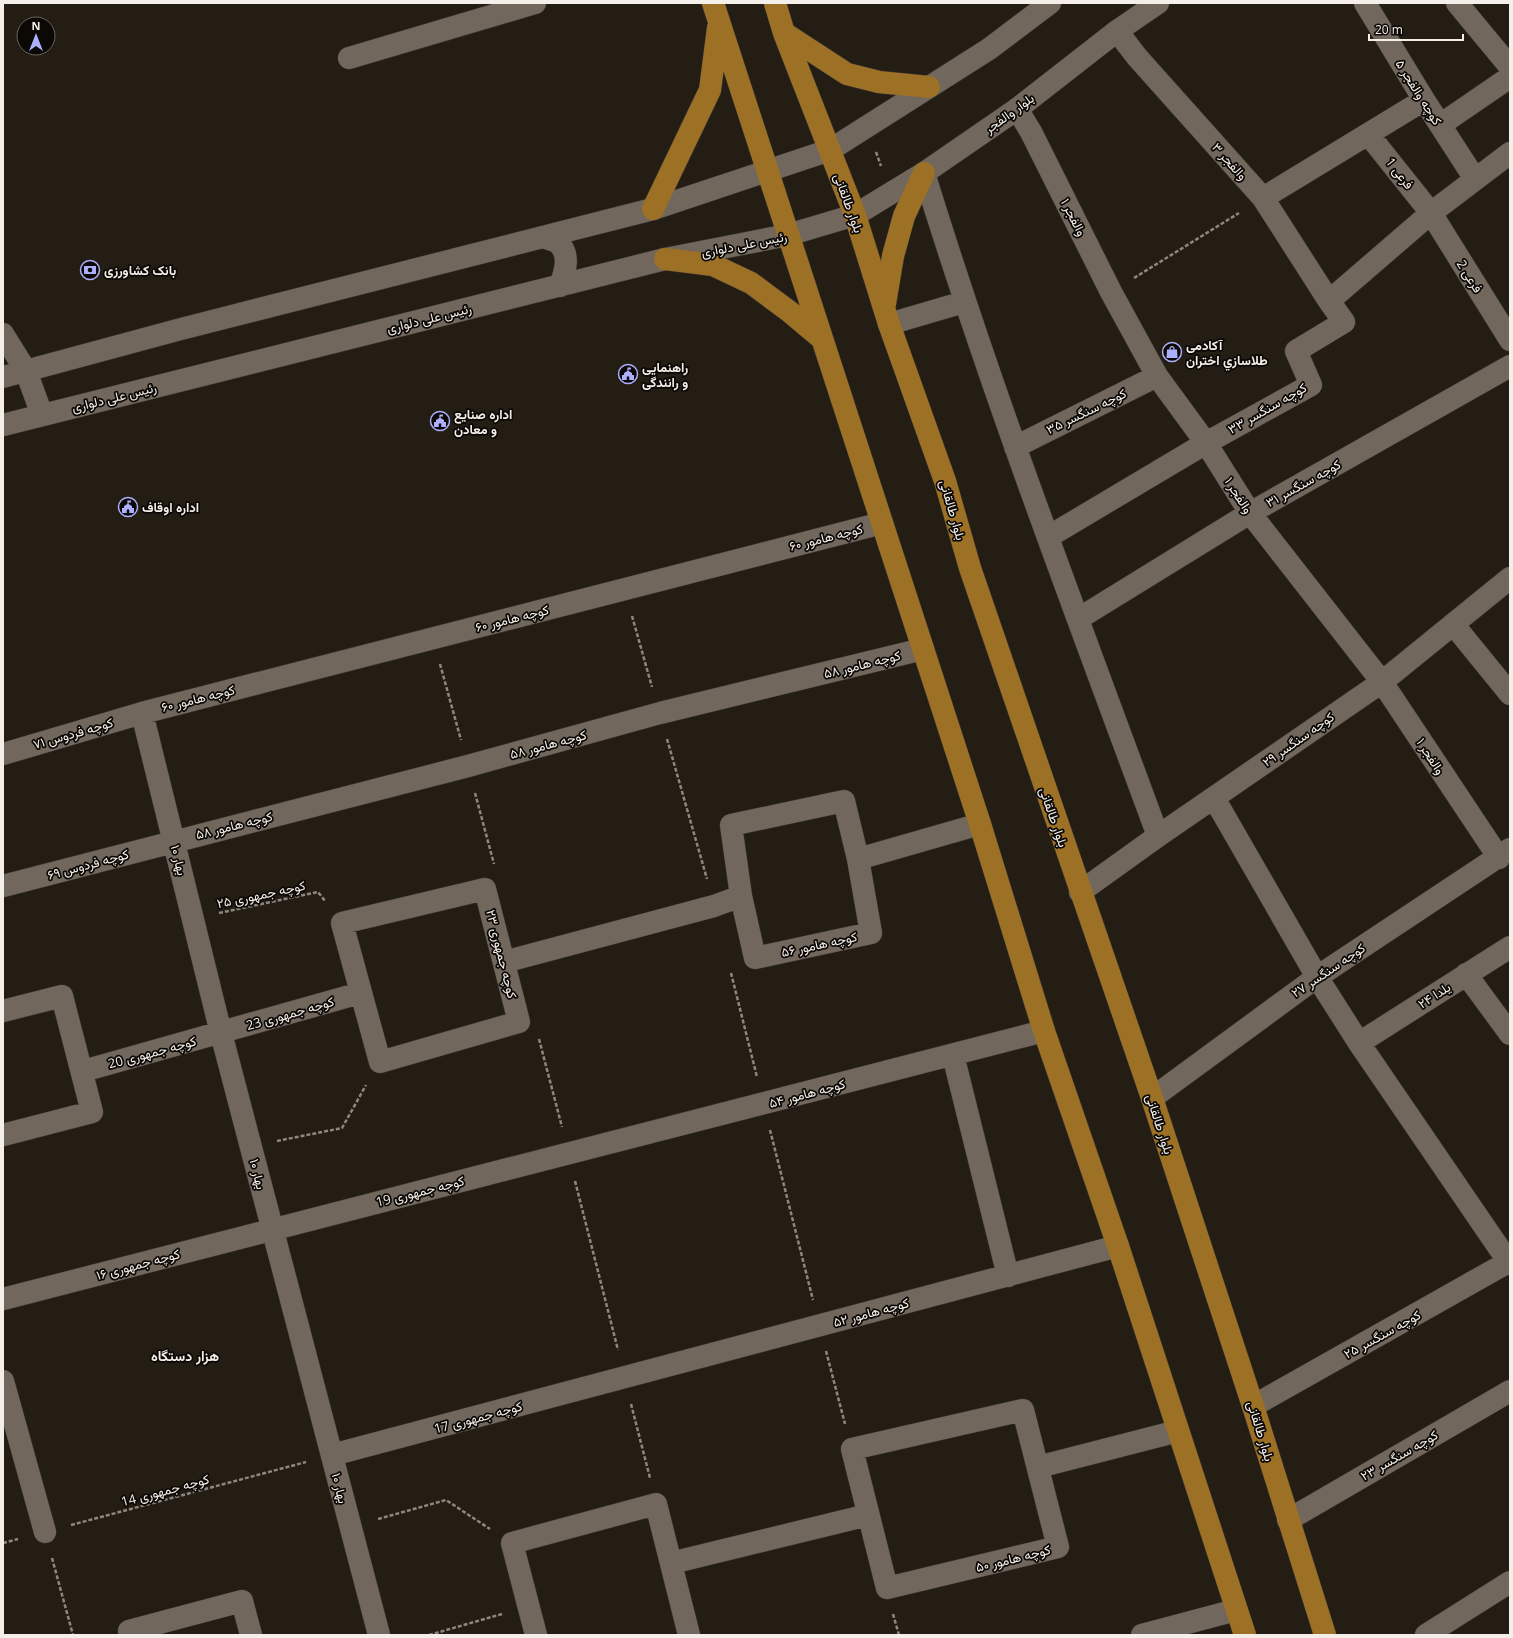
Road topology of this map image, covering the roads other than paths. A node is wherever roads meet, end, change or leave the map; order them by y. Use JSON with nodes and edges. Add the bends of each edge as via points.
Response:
{"nodes":[{"id":1,"x":535,"y":3,"type":"edge"},
{"id":2,"x":775,"y":3,"type":"edge"},
{"id":3,"x":1050,"y":3,"type":"edge"},
{"id":4,"x":1158,"y":3,"type":"edge"},
{"id":5,"x":1365,"y":3,"type":"edge"},
{"id":6,"x":1457,"y":3,"type":"edge"},
{"id":7,"x":716,"y":13,"type":"edge"},
{"id":8,"x":1117,"y":31,"type":"junction"},
{"id":9,"x":784,"y":33,"type":"junction"},
{"id":10,"x":349,"y":58,"type":"dead end"},
{"id":11,"x":1510,"y":67,"type":"edge"},
{"id":12,"x":1510,"y":77,"type":"edge"},
{"id":13,"x":928,"y":87,"type":"junction"},
{"id":14,"x":1424,"y":100,"type":"junction"},
{"id":15,"x":1017,"y":109,"type":"junction"},
{"id":16,"x":1440,"y":125,"type":"junction"},
{"id":17,"x":1368,"y":134,"type":"junction"},
{"id":18,"x":830,"y":150,"type":"junction"},
{"id":19,"x":1510,"y":153,"type":"edge"},
{"id":20,"x":768,"y":170,"type":"junction"},
{"id":21,"x":924,"y":174,"type":"junction"},
{"id":22,"x":1475,"y":179,"type":"junction"},
{"id":23,"x":1264,"y":198,"type":"junction"},
{"id":24,"x":653,"y":209,"type":"junction"},
{"id":25,"x":1431,"y":213,"type":"junction"},
{"id":26,"x":855,"y":215,"type":"junction"},
{"id":27,"x":788,"y":236,"type":"junction"},
{"id":28,"x":543,"y":237,"type":"junction"},
{"id":29,"x":665,"y":259,"type":"junction"},
{"id":30,"x":560,"y":286,"type":"junction"},
{"id":31,"x":1329,"y":301,"type":"junction"},
{"id":32,"x":964,"y":302,"type":"junction"},
{"id":33,"x":887,"y":316,"type":"junction"},
{"id":34,"x":3,"y":334,"type":"edge"},
{"id":35,"x":821,"y":338,"type":"junction"},
{"id":36,"x":1510,"y":340,"type":"edge"},
{"id":37,"x":1510,"y":366,"type":"edge"},
{"id":38,"x":26,"y":371,"type":"junction"},
{"id":39,"x":1157,"y":376,"type":"junction"},
{"id":40,"x":3,"y":377,"type":"edge"},
{"id":41,"x":42,"y":415,"type":"junction"},
{"id":42,"x":3,"y":426,"type":"edge"},
{"id":43,"x":1206,"y":443,"type":"junction"},
{"id":44,"x":1015,"y":446,"type":"junction"},
{"id":45,"x":1250,"y":513,"type":"junction"},
{"id":46,"x":882,"y":523,"type":"junction"},
{"id":47,"x":1048,"y":537,"type":"junction"},
{"id":48,"x":1510,"y":578,"type":"edge"},
{"id":49,"x":1078,"y":619,"type":"junction"},
{"id":50,"x":1453,"y":624,"type":"junction"},
{"id":51,"x":923,"y":649,"type":"junction"},
{"id":52,"x":1382,"y":682,"type":"junction"},
{"id":53,"x":1510,"y":694,"type":"edge"},
{"id":54,"x":142,"y":713,"type":"junction"},
{"id":55,"x":3,"y":754,"type":"edge"},
{"id":56,"x":1214,"y":798,"type":"junction"},
{"id":57,"x":980,"y":824,"type":"junction"},
{"id":58,"x":1158,"y":836,"type":"junction"},
{"id":59,"x":174,"y":841,"type":"junction"},
{"id":60,"x":1504,"y":853,"type":"edge"},
{"id":61,"x":858,"y":859,"type":"junction"},
{"id":62,"x":3,"y":886,"type":"edge"},
{"id":63,"x":1080,"y":892,"type":"junction"},
{"id":64,"x":741,"y":896,"type":"junction"},
{"id":65,"x":1510,"y":947,"type":"edge"},
{"id":66,"x":504,"y":962,"type":"junction"},
{"id":67,"x":1466,"y":974,"type":"junction"},
{"id":68,"x":1317,"y":976,"type":"junction"},
{"id":69,"x":360,"y":993,"type":"junction"},
{"id":70,"x":3,"y":1011,"type":"edge"},
{"id":71,"x":1044,"y":1031,"type":"junction"},
{"id":72,"x":221,"y":1033,"type":"junction"},
{"id":73,"x":1510,"y":1034,"type":"edge"},
{"id":74,"x":1359,"y":1043,"type":"junction"},
{"id":75,"x":953,"y":1055,"type":"junction"},
{"id":76,"x":83,"y":1071,"type":"junction"},
{"id":77,"x":1152,"y":1098,"type":"junction"},
{"id":78,"x":3,"y":1135,"type":"edge"},
{"id":79,"x":568,"y":1154,"type":"joint"},
{"id":80,"x":272,"y":1229,"type":"junction"},
{"id":81,"x":1118,"y":1246,"type":"junction"},
{"id":82,"x":1510,"y":1262,"type":"edge"},
{"id":83,"x":1008,"y":1276,"type":"junction"},
{"id":84,"x":3,"y":1299,"type":"edge"},
{"id":85,"x":625,"y":1378,"type":"joint"},
{"id":86,"x":3,"y":1381,"type":"edge"},
{"id":87,"x":1510,"y":1390,"type":"edge"},
{"id":88,"x":1253,"y":1406,"type":"junction"},
{"id":89,"x":1178,"y":1431,"type":"junction"},
{"id":90,"x":332,"y":1455,"type":"junction"},
{"id":91,"x":1038,"y":1467,"type":"junction"},
{"id":92,"x":868,"y":1515,"type":"junction"},
{"id":93,"x":1288,"y":1520,"type":"junction"},
{"id":94,"x":45,"y":1532,"type":"road end"},
{"id":95,"x":672,"y":1563,"type":"junction"},
{"id":96,"x":1510,"y":1582,"type":"edge"},
{"id":97,"x":1236,"y":1610,"type":"junction"},
{"id":98,"x":130,"y":1635,"type":"edge"},
{"id":99,"x":251,"y":1635,"type":"edge"},
{"id":100,"x":379,"y":1635,"type":"edge"},
{"id":101,"x":536,"y":1635,"type":"edge"},
{"id":102,"x":689,"y":1635,"type":"edge"},
{"id":103,"x":1142,"y":1635,"type":"edge"},
{"id":104,"x":1244,"y":1635,"type":"edge"},
{"id":105,"x":1325,"y":1635,"type":"edge"},
{"id":106,"x":1426,"y":1635,"type":"edge"}],
"edges":[{"from":1,"to":10,"type":"street"},
{"from":2,"to":9,"type":"main road","name":"بلوار طالقانی"},
{"from":3,"to":13,"type":"street","via":[[989,49]]},
{"from":4,"to":8,"type":"street","name":"بلوار والفجر"},
{"from":5,"to":14,"type":"street","name":"کوچه والفجر ۵"},
{"from":6,"to":11,"type":"street"},
{"from":7,"to":20,"type":"main road"},
{"from":7,"to":24,"type":"main road","via":[[710,90]]},
{"from":8,"to":15,"type":"street","name":"بلوار والفجر"},
{"from":8,"to":23,"type":"street","name":"والفجر ۳"},
{"from":9,"to":13,"type":"main road","via":[[847,74],[879,82]]},
{"from":9,"to":18,"type":"main road","name":"بلوار طالقانی"},
{"from":12,"to":16,"type":"street"},
{"from":13,"to":18,"type":"street"},
{"from":14,"to":16,"type":"street","name":"کوچه والفجر ۵"},
{"from":14,"to":17,"type":"street"},
{"from":15,"to":21,"type":"street","name":"بلوار والفجر"},
{"from":15,"to":39,"type":"street","name":"والفجر ۱"},
{"from":16,"to":22,"type":"street","name":"کوچه والفجر ۵"},
{"from":17,"to":23,"type":"street"},
{"from":17,"to":25,"type":"street","name":"فرعی 1"},
{"from":18,"to":20,"type":"street"},
{"from":18,"to":26,"type":"main road","name":"بلوار طالقانی"},
{"from":19,"to":22,"type":"street"},
{"from":20,"to":24,"type":"street"},
{"from":20,"to":27,"type":"main road"},
{"from":21,"to":26,"type":"street","name":"بلوار والفجر"},
{"from":21,"to":32,"type":"street"},
{"from":21,"to":33,"type":"main road","via":[[904,216],[893,256]]},
{"from":22,"to":25,"type":"street"},
{"from":23,"to":31,"type":"street","name":"والفجر ۳"},
{"from":24,"to":28,"type":"street"},
{"from":25,"to":31,"type":"street"},
{"from":25,"to":36,"type":"street","name":"فرعی 2"},
{"from":26,"to":27,"type":"street","name":"رئیس علی دلواری"},
{"from":26,"to":33,"type":"main road","name":"بلوار طالقانی"},
{"from":27,"to":29,"type":"street","name":"رئیس علی دلواری"},
{"from":27,"to":35,"type":"main road"},
{"from":28,"to":30,"type":"street","via":[[557,243],[565,253],[566,270]]},
{"from":28,"to":38,"type":"street"},
{"from":29,"to":30,"type":"street","name":"رئیس علی دلواری"},
{"from":29,"to":35,"type":"main road","via":[[713,265],[751,283]]},
{"from":30,"to":41,"type":"street","name":"رئیس علی دلواری"},
{"from":31,"to":43,"type":"street","name":"کوچه سنگسر ۳۳","via":[[1344,322],[1296,351],[1311,384]]},
{"from":32,"to":33,"type":"street"},
{"from":32,"to":44,"type":"street"},
{"from":33,"to":63,"type":"main road","name":"بلوار طالقانی","via":[[945,482],[972,576]]},
{"from":34,"to":38,"type":"street"},
{"from":35,"to":46,"type":"main road"},
{"from":37,"to":45,"type":"street","name":"کوچه سنگسر ۳۱"},
{"from":38,"to":40,"type":"street"},
{"from":38,"to":41,"type":"street"},
{"from":39,"to":43,"type":"street","name":"والفجر ۱"},
{"from":39,"to":44,"type":"street","name":"کوچه سنگسر ۳۵"},
{"from":41,"to":42,"type":"street","name":"رئیس علی دلواری"},
{"from":43,"to":45,"type":"street","name":"والفجر ۱"},
{"from":43,"to":47,"type":"street","name":"کوچه سنگسر ۳۳"},
{"from":44,"to":47,"type":"street"},
{"from":45,"to":49,"type":"street","name":"کوچه سنگسر ۳۱"},
{"from":45,"to":52,"type":"street","name":"والفجر ۱"},
{"from":46,"to":51,"type":"main road"},
{"from":46,"to":54,"type":"street","name":"کوچه هامور ۶۰"},
{"from":47,"to":49,"type":"street"},
{"from":48,"to":50,"type":"street","name":"کوچه سنگسر ۲۹"},
{"from":49,"to":58,"type":"street"},
{"from":50,"to":52,"type":"street","name":"کوچه سنگسر ۲۹"},
{"from":50,"to":53,"type":"street"},
{"from":51,"to":57,"type":"main road"},
{"from":51,"to":59,"type":"street","name":"کوچه هامور ۵۸","via":[[660,713],[468,766]]},
{"from":52,"to":56,"type":"street","name":"کوچه سنگسر ۲۹"},
{"from":52,"to":60,"type":"street","name":"والفجر ۱"},
{"from":54,"to":55,"type":"street","name":"کوچه فردوس ۷۱"},
{"from":54,"to":59,"type":"street","name":"بهار ۱۰"},
{"from":56,"to":58,"type":"street","name":"کوچه سنگسر ۲۹"},
{"from":56,"to":68,"type":"street"},
{"from":57,"to":61,"type":"street"},
{"from":57,"to":71,"type":"main road"},
{"from":58,"to":63,"type":"street","name":"کوچه سنگسر ۲۹"},
{"from":59,"to":62,"type":"street","name":"کوچه فردوس ۶۹"},
{"from":59,"to":72,"type":"street","name":"بهار ۱۰"},
{"from":60,"to":68,"type":"street","name":"کوچه سنگسر ۲۷"},
{"from":61,"to":64,"type":"street","name":"کوچه هامور ۵۶","via":[[844,801],[732,825]]},
{"from":61,"to":64,"type":"street","name":"کوچه هامور ۵۶","via":[[871,933],[755,958]]},
{"from":63,"to":77,"type":"main road","name":"بلوار طالقانی"},
{"from":64,"to":66,"type":"street","via":[[714,906]]},
{"from":65,"to":67,"type":"street","name":"یلدا ۲۴"},
{"from":66,"to":69,"type":"street","name":"کوچه جمهوری ۲۳","via":[[519,1022],[380,1062]]},
{"from":66,"to":69,"type":"street","name":"کوچه جمهوری ۲۳","via":[[485,889],[342,923]]},
{"from":67,"to":73,"type":"street"},
{"from":67,"to":74,"type":"street","name":"یلدا ۲۴"},
{"from":68,"to":74,"type":"street"},
{"from":68,"to":77,"type":"street","name":"کوچه سنگسر ۲۷"},
{"from":69,"to":72,"type":"street","name":"کوچه جمهوری 23"},
{"from":70,"to":76,"type":"street","via":[[62,996]]},
{"from":71,"to":75,"type":"street","name":"کوچه هامور ۵۴"},
{"from":71,"to":81,"type":"main road"},
{"from":72,"to":76,"type":"street","name":"کوچه جمهوری 20"},
{"from":72,"to":80,"type":"street","name":"بهار ۱۰"},
{"from":74,"to":82,"type":"street"},
{"from":75,"to":79,"type":"street","name":"کوچه هامور ۵۴"},
{"from":75,"to":83,"type":"street"},
{"from":76,"to":78,"type":"street","via":[[92,1112]]},
{"from":77,"to":88,"type":"main road","name":"بلوار طالقانی"},
{"from":79,"to":80,"type":"street","name":"کوچه جمهوری 19"},
{"from":80,"to":84,"type":"street","name":"کوچه جمهوری ۱۶"},
{"from":80,"to":90,"type":"street","name":"بهار ۱۰"},
{"from":81,"to":83,"type":"street","name":"کوچه هامور ۵۲"},
{"from":81,"to":89,"type":"main road"},
{"from":82,"to":88,"type":"street","name":"کوچه سنگسر ۲۵"},
{"from":83,"to":85,"type":"street","name":"کوچه هامور ۵۲"},
{"from":85,"to":90,"type":"street","name":"کوچه جمهوری 17"},
{"from":86,"to":94,"type":"street"},
{"from":87,"to":93,"type":"street","name":"کوچه سنگسر ۲۳"},
{"from":88,"to":93,"type":"main road","name":"بلوار طالقانی"},
{"from":89,"to":91,"type":"street"},
{"from":89,"to":97,"type":"main road"},
{"from":90,"to":100,"type":"street","name":"بهار ۱۰"},
{"from":91,"to":92,"type":"street","name":"کوچه هامور ۵۰","via":[[1023,1410],[852,1449]]},
{"from":91,"to":92,"type":"street","name":"کوچه هامور ۵۰","via":[[1058,1547],[887,1588]]},
{"from":92,"to":95,"type":"street"},
{"from":93,"to":105,"type":"main road","name":"بلوار طالقانی"},
{"from":95,"to":101,"type":"street","via":[[656,1504],[512,1544]]},
{"from":95,"to":102,"type":"street"},
{"from":96,"to":106,"type":"street"},
{"from":97,"to":103,"type":"street"},
{"from":97,"to":104,"type":"main road"},
{"from":98,"to":99,"type":"street","via":[[129,1630],[242,1601]]}]}
